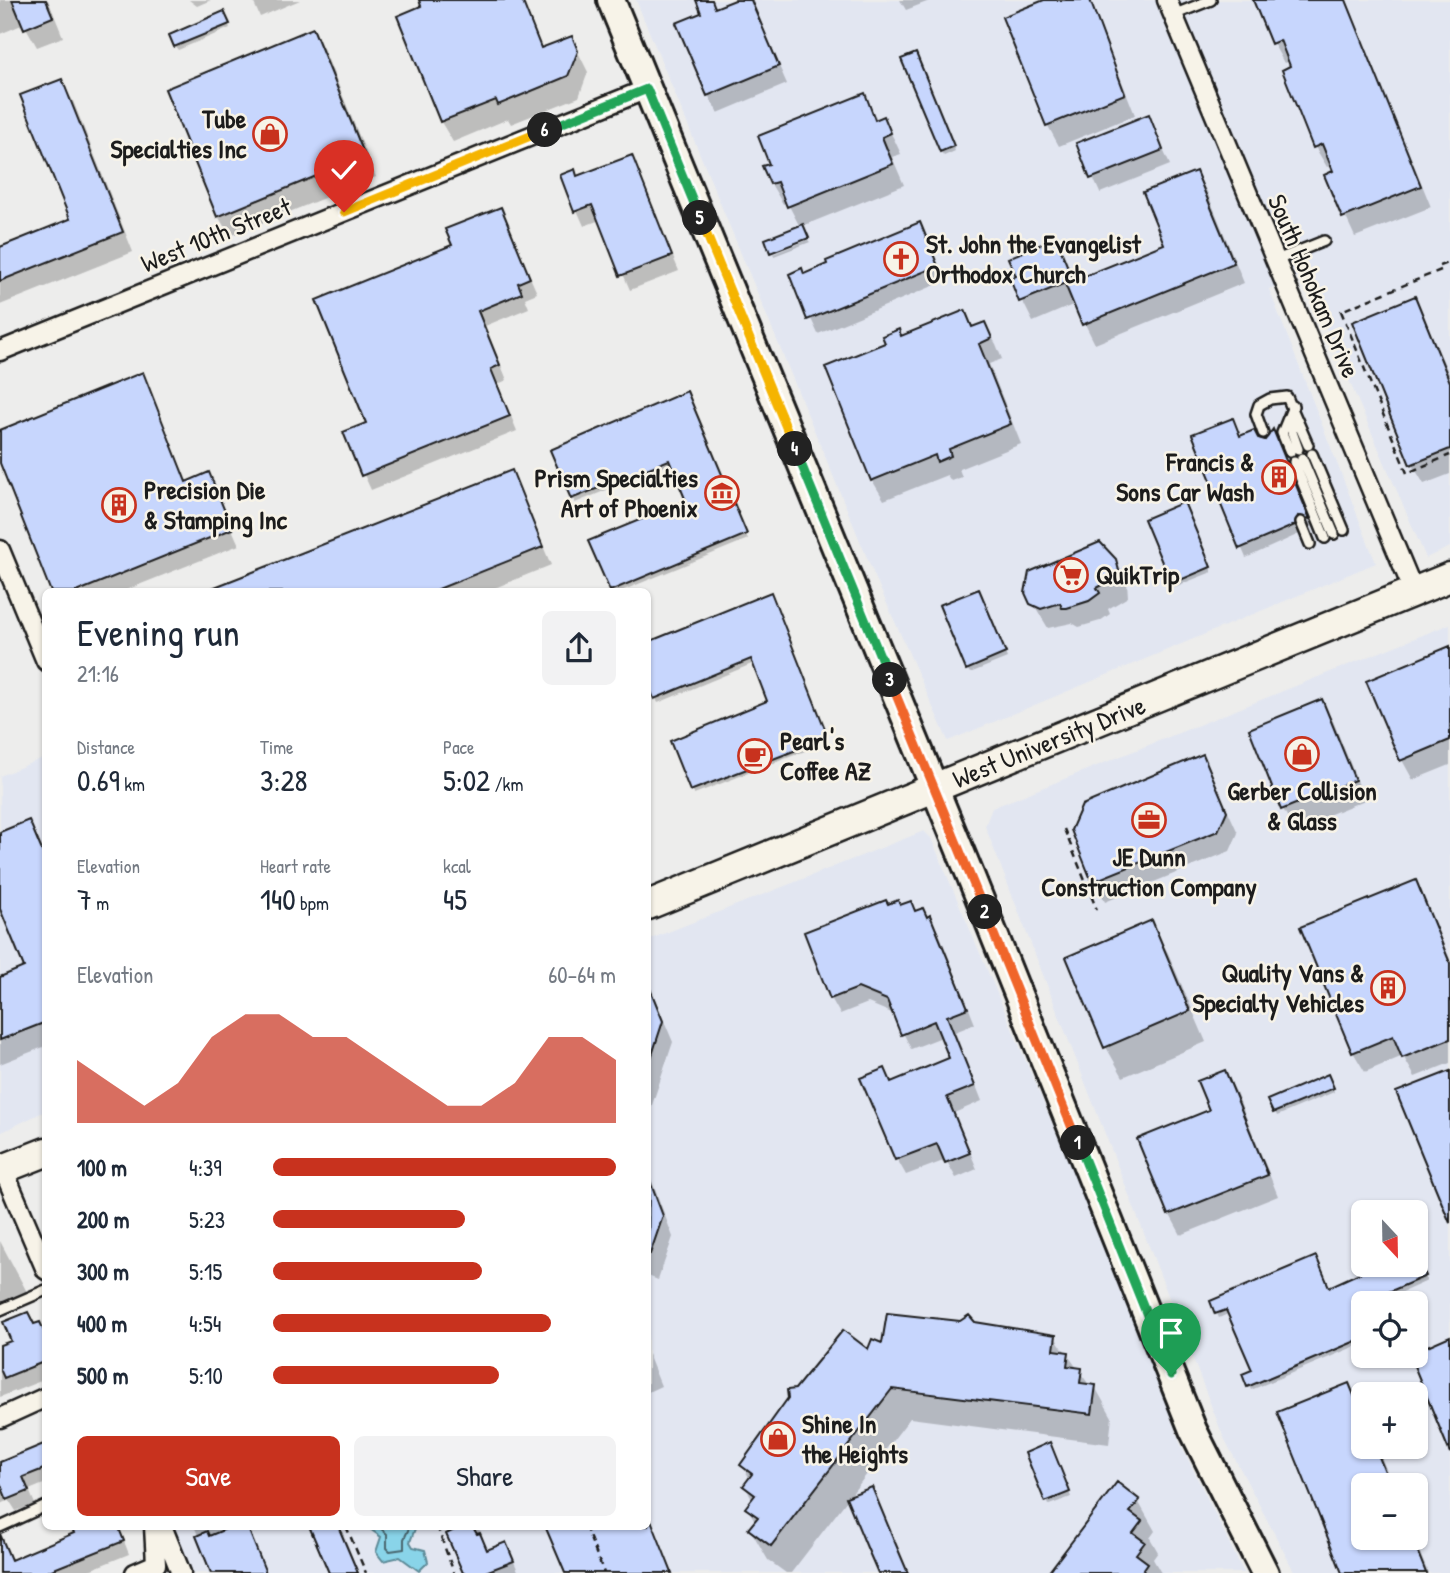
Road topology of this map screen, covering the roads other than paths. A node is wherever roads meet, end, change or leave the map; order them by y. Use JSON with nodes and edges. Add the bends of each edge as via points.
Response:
{"nodes":[{"id":1,"x":611,"y":0,"type":"edge"},
{"id":2,"x":1211,"y":0,"type":"edge"},
{"id":3,"x":1170,"y":8,"type":"edge"},
{"id":4,"x":647,"y":89,"type":"junction"},
{"id":5,"x":1324,"y":241,"type":"dead end"},
{"id":6,"x":1274,"y":261,"type":"junction"},
{"id":7,"x":0,"y":351,"type":"edge"},
{"id":8,"x":1293,"y":406,"type":"junction"},
{"id":9,"x":1263,"y":433,"type":"dead end"},
{"id":10,"x":1301,"y":453,"type":"junction"},
{"id":11,"x":1301,"y":522,"type":"dead end"},
{"id":12,"x":1344,"y":530,"type":"dead end"},
{"id":13,"x":1330,"y":536,"type":"dead end"},
{"id":14,"x":1310,"y":544,"type":"dead end"},
{"id":15,"x":0,"y":550,"type":"edge"},
{"id":16,"x":1450,"y":577,"type":"edge"},
{"id":17,"x":1414,"y":592,"type":"junction"},
{"id":18,"x":42,"y":651,"type":"edge"},
{"id":19,"x":934,"y":788,"type":"junction"},
{"id":20,"x":651,"y":904,"type":"edge"},
{"id":21,"x":42,"y":1154,"type":"edge"},
{"id":22,"x":2,"y":1170,"type":"edge"},
{"id":23,"x":42,"y":1261,"type":"edge"},
{"id":24,"x":42,"y":1292,"type":"edge"},
{"id":25,"x":0,"y":1310,"type":"edge"},
{"id":26,"x":42,"y":1399,"type":"edge"},
{"id":27,"x":0,"y":1418,"type":"edge"},
{"id":28,"x":42,"y":1508,"type":"edge"},
{"id":29,"x":0,"y":1527,"type":"edge"},
{"id":30,"x":142,"y":1530,"type":"edge"},
{"id":31,"x":154,"y":1530,"type":"edge"},
{"id":32,"x":164,"y":1530,"type":"edge"},
{"id":33,"x":158,"y":1568,"type":"edge"},
{"id":34,"x":135,"y":1573,"type":"edge"},
{"id":35,"x":181,"y":1573,"type":"edge"},
{"id":36,"x":1265,"y":1573,"type":"edge"}],
"edges":[{"from":1,"to":4,"type":"main road"},
{"from":2,"to":3,"type":"lane"},
{"from":3,"to":6,"type":"street","name":"South Hohokam Drive"},
{"from":4,"to":7,"type":"street","name":"West 10th Street"},
{"from":4,"to":19,"type":"main road"},
{"from":5,"to":6,"type":"lane"},
{"from":6,"to":17,"type":"street","name":"South Hohokam Drive"},
{"from":8,"to":9,"type":"lane","via":[[1283,397],[1259,405],[1256,414]]},
{"from":8,"to":10,"type":"lane"},
{"from":8,"to":10,"type":"lane","via":[[1282,433]]},
{"from":10,"to":12,"type":"lane"},
{"from":10,"to":13,"type":"lane"},
{"from":11,"to":14,"type":"lane"},
{"from":15,"to":18,"type":"street"},
{"from":16,"to":17,"type":"main road","name":"West University Drive"},
{"from":17,"to":19,"type":"main road","name":"West University Drive"},
{"from":19,"to":20,"type":"main road","name":"West University Drive"},
{"from":19,"to":36,"type":"main road","via":[[1193,1430]]},
{"from":21,"to":22,"type":"main road"},
{"from":22,"to":23,"type":"street"},
{"from":24,"to":25,"type":"lane"},
{"from":26,"to":27,"type":"street"},
{"from":28,"to":29,"type":"lane"},
{"from":30,"to":33,"type":"street"},
{"from":31,"to":33,"type":"street"},
{"from":32,"to":35,"type":"street"},
{"from":33,"to":34,"type":"street"}]}
